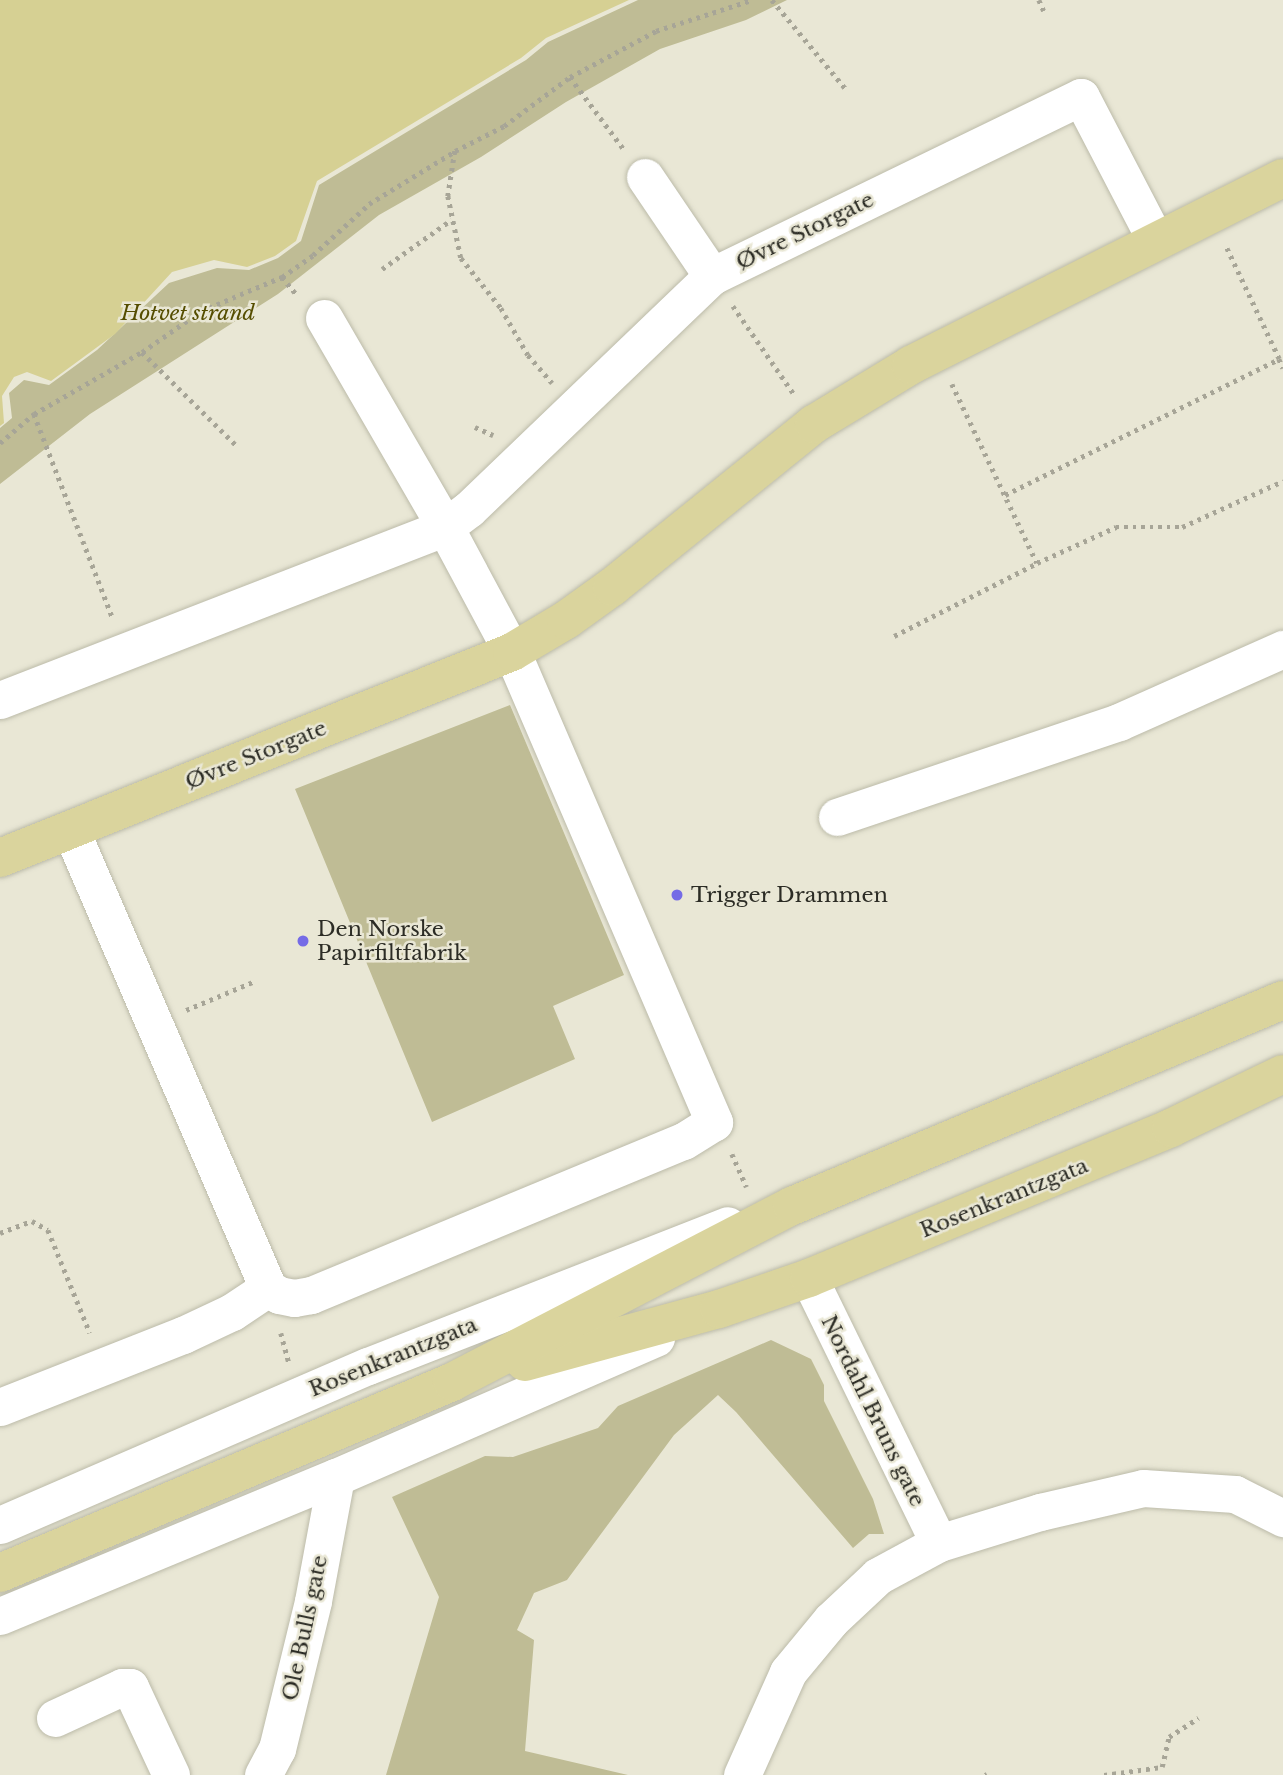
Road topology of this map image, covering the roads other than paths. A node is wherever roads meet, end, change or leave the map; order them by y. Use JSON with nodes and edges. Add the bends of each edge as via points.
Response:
{"nodes":[{"id":1,"x":645,"y":177,"type":"road end"},
{"id":2,"x":1283,"y":178,"type":"edge"},
{"id":3,"x":1156,"y":241,"type":"junction"},
{"id":4,"x":712,"y":276,"type":"junction"},
{"id":5,"x":324,"y":318,"type":"dead end"},
{"id":6,"x":445,"y":527,"type":"junction"},
{"id":7,"x":1283,"y":649,"type":"edge"},
{"id":8,"x":512,"y":652,"type":"junction"},
{"id":9,"x":0,"y":700,"type":"edge"},
{"id":10,"x":837,"y":817,"type":"dead end"},
{"id":11,"x":71,"y":830,"type":"junction"},
{"id":12,"x":0,"y":858,"type":"edge"},
{"id":13,"x":1283,"y":1000,"type":"edge"},
{"id":14,"x":1283,"y":1074,"type":"edge"},
{"id":15,"x":792,"y":1206,"type":"junction"},
{"id":16,"x":809,"y":1278,"type":"junction"},
{"id":17,"x":268,"y":1288,"type":"junction"},
{"id":18,"x":719,"y":1309,"type":"junction"},
{"id":19,"x":452,"y":1382,"type":"junction"},
{"id":20,"x":0,"y":1408,"type":"edge"},
{"id":21,"x":336,"y":1477,"type":"junction"},
{"id":22,"x":1283,"y":1518,"type":"edge"},
{"id":23,"x":0,"y":1525,"type":"edge"},
{"id":24,"x":939,"y":1543,"type":"junction"},
{"id":25,"x":0,"y":1573,"type":"edge"},
{"id":26,"x":0,"y":1616,"type":"edge"},
{"id":27,"x":55,"y":1718,"type":"dead end"},
{"id":28,"x":171,"y":1775,"type":"edge"},
{"id":29,"x":263,"y":1775,"type":"edge"},
{"id":30,"x":742,"y":1775,"type":"edge"}],
"edges":[{"from":1,"to":4,"type":"street"},
{"from":2,"to":3,"type":"main road","name":"Øvre Storgate"},
{"from":3,"to":4,"type":"street","name":"Øvre Storgate","via":[[1081,97]]},
{"from":3,"to":8,"type":"main road","name":"Øvre Storgate","via":[[911,365],[814,424],[612,587]]},
{"from":4,"to":6,"type":"street","name":"Øvre Storgate"},
{"from":5,"to":6,"type":"street","via":[[382,384]]},
{"from":6,"to":8,"type":"street"},
{"from":6,"to":9,"type":"street","name":"Øvre Storgate"},
{"from":7,"to":10,"type":"street","via":[[1119,722]]},
{"from":8,"to":11,"type":"main road","name":"Øvre Storgate"},
{"from":8,"to":17,"type":"street","via":[[714,1122],[683,1141],[311,1295],[294,1298]]},
{"from":11,"to":12,"type":"main road","name":"Øvre Storgate"},
{"from":11,"to":17,"type":"street"},
{"from":13,"to":15,"type":"main road","name":"Rosenkrantzgata"},
{"from":14,"to":16,"type":"main road","name":"Rosenkrantzgata","via":[[1122,1149]]},
{"from":15,"to":19,"type":"main road","name":"Rosenkrantzgata"},
{"from":15,"to":23,"type":"street","name":"Rosenkrantzgata","via":[[645,1255],[299,1396]]},
{"from":16,"to":18,"type":"main road","name":"Rosenkrantzgata"},
{"from":16,"to":24,"type":"street","name":"Nordahl Bruns gate"},
{"from":17,"to":20,"type":"street","via":[[232,1312]]},
{"from":18,"to":19,"type":"main road","name":"Rosenkrantzgata"},
{"from":18,"to":21,"type":"street","name":"Rosenkrantzgata"},
{"from":19,"to":25,"type":"main road","name":"Rosenkrantzgata"},
{"from":21,"to":26,"type":"street","name":"Rosenkrantzgata"},
{"from":21,"to":29,"type":"street","name":"Ole Bulls gate","via":[[278,1749]]},
{"from":22,"to":24,"type":"street","via":[[1235,1494],[1143,1488],[1040,1512]]},
{"from":24,"to":30,"type":"street","via":[[878,1576],[831,1620],[789,1672]]},
{"from":27,"to":28,"type":"street","via":[[130,1687]]}]}
